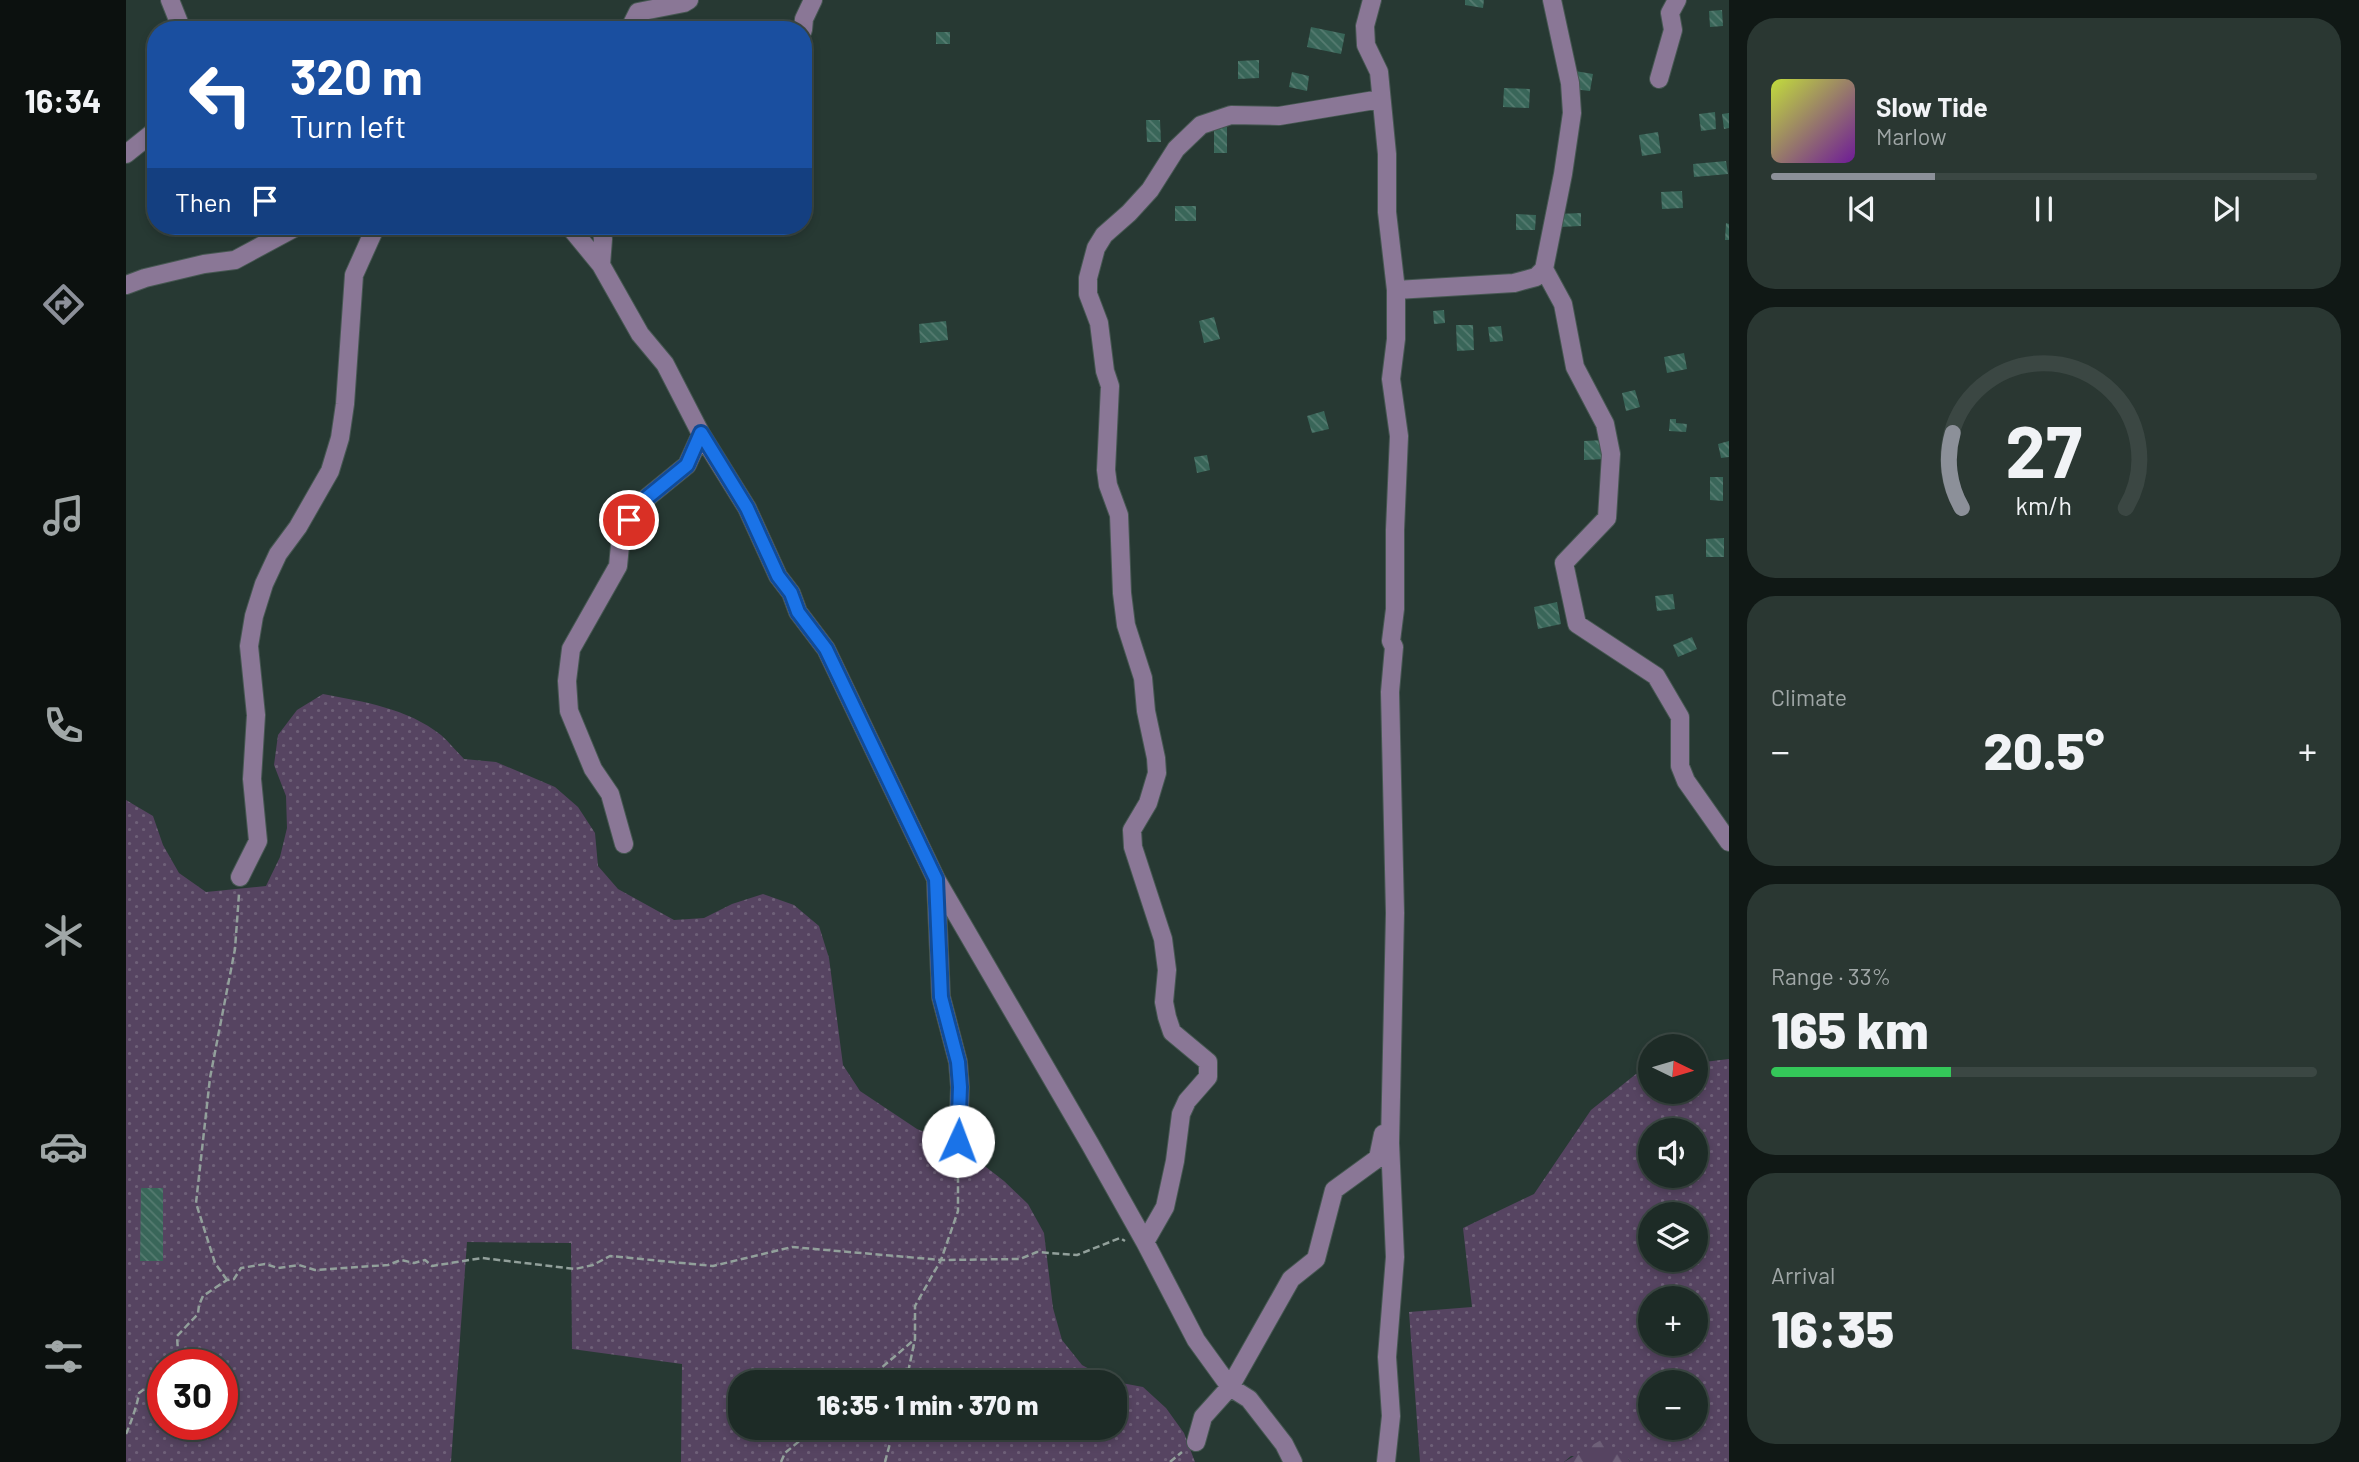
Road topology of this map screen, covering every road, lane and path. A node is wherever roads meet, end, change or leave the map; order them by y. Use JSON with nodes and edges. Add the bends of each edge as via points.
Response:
{"nodes":[{"id":1,"x":170,"y":0,"type":"edge"},
{"id":2,"x":689,"y":0,"type":"edge"},
{"id":3,"x":813,"y":0,"type":"edge"},
{"id":4,"x":1372,"y":0,"type":"edge"},
{"id":5,"x":1552,"y":0,"type":"edge"},
{"id":6,"x":1677,"y":0,"type":"edge"},
{"id":7,"x":178,"y":21,"type":"edge"},
{"id":8,"x":634,"y":21,"type":"edge"},
{"id":9,"x":804,"y":21,"type":"edge"},
{"id":10,"x":1659,"y":79,"type":"dead end"},
{"id":11,"x":1381,"y":99,"type":"junction"},
{"id":12,"x":147,"y":137,"type":"edge"},
{"id":13,"x":126,"y":154,"type":"edge"},
{"id":14,"x":281,"y":235,"type":"edge"},
{"id":15,"x":372,"y":235,"type":"edge"},
{"id":16,"x":576,"y":235,"type":"edge"},
{"id":17,"x":602,"y":235,"type":"edge"},
{"id":18,"x":601,"y":265,"type":"junction"},
{"id":19,"x":1544,"y":269,"type":"junction"},
{"id":20,"x":126,"y":285,"type":"edge"},
{"id":21,"x":1396,"y":290,"type":"junction"},
{"id":22,"x":701,"y":433,"type":"junction"},
{"id":23,"x":1729,"y":842,"type":"edge"},
{"id":24,"x":624,"y":844,"type":"dead end"},
{"id":25,"x":240,"y":877,"type":"joint"},
{"id":26,"x":936,"y":879,"type":"junction"},
{"id":27,"x":1390,"y":1126,"type":"junction"},
{"id":28,"x":958,"y":1141,"type":"joint"},
{"id":29,"x":1145,"y":1242,"type":"junction"},
{"id":30,"x":941,"y":1260,"type":"junction"},
{"id":31,"x":227,"y":1280,"type":"junction"},
{"id":32,"x":915,"y":1339,"type":"junction"},
{"id":33,"x":177,"y":1349,"type":"edge"},
{"id":34,"x":878,"y":1370,"type":"edge"},
{"id":35,"x":909,"y":1370,"type":"edge"},
{"id":36,"x":1230,"y":1387,"type":"junction"},
{"id":37,"x":147,"y":1388,"type":"edge"},
{"id":38,"x":126,"y":1434,"type":"edge"},
{"id":39,"x":801,"y":1440,"type":"edge"},
{"id":40,"x":891,"y":1440,"type":"edge"},
{"id":41,"x":1196,"y":1442,"type":"dead end"},
{"id":42,"x":781,"y":1462,"type":"edge"},
{"id":43,"x":885,"y":1462,"type":"edge"},
{"id":44,"x":1293,"y":1462,"type":"edge"},
{"id":45,"x":1386,"y":1462,"type":"edge"}],
"edges":[{"from":1,"to":7,"type":"street"},
{"from":2,"to":8,"type":"street","via":[[638,12]]},
{"from":3,"to":9,"type":"street"},
{"from":4,"to":11,"type":"street","via":[[1365,26],[1366,45],[1379,72]]},
{"from":5,"to":19,"type":"street","via":[[1572,113]]},
{"from":6,"to":10,"type":"street","via":[[1670,13],[1673,30]]},
{"from":11,"to":21,"type":"street"},
{"from":11,"to":29,"type":"street","via":[[1279,116],[1231,115],[1201,125],[1176,149],[1150,190],[1104,235],[1089,271],[1088,294],[1099,323],[1110,386],[1106,470],[1119,515],[1126,625],[1143,678],[1156,758],[1157,773],[1148,803],[1132,830],[1133,847],[1163,939],[1164,1002],[1172,1032],[1208,1062],[1208,1077],[1181,1115],[1165,1207]]},
{"from":12,"to":13,"type":"street"},
{"from":14,"to":20,"type":"street","via":[[234,260]]},
{"from":15,"to":25,"type":"street","via":[[354,275],[345,404],[330,471],[278,554],[254,616],[249,646],[256,715],[251,779],[258,841]]},
{"from":16,"to":18,"type":"street"},
{"from":17,"to":18,"type":"street"},
{"from":18,"to":22,"type":"street","via":[[640,334],[665,364]]},
{"from":19,"to":21,"type":"street","via":[[1536,277],[1514,283]]},
{"from":19,"to":23,"type":"street","via":[[1563,304],[1575,367],[1605,424],[1611,454],[1607,518],[1564,563],[1577,624],[1656,676],[1680,717],[1683,773]]},
{"from":21,"to":27,"type":"street","via":[[1391,379],[1399,436],[1390,692],[1395,913]]},
{"from":22,"to":24,"type":"street","via":[[687,465],[638,505],[621,535],[618,566],[571,649],[569,711],[593,769],[610,794]]},
{"from":22,"to":26,"type":"street","via":[[747,508],[798,612],[826,649]]},
{"from":25,"to":31,"type":"path","via":[[235,949],[210,1078],[196,1203],[215,1263]]},
{"from":26,"to":28,"type":"street","via":[[941,997],[958,1062]]},
{"from":26,"to":29,"type":"street"},
{"from":27,"to":36,"type":"street","via":[[1384,1132],[1378,1158],[1334,1190],[1316,1259],[1291,1279]]},
{"from":27,"to":45,"type":"street","via":[[1395,1257],[1387,1357],[1391,1416]]},
{"from":28,"to":30,"type":"path","via":[[958,1211]]},
{"from":29,"to":30,"type":"path","via":[[1128,1243],[1120,1238],[1077,1255],[1037,1252],[1020,1259]]},
{"from":29,"to":36,"type":"street","via":[[1196,1340]]},
{"from":30,"to":31,"type":"path","via":[[792,1247],[713,1266],[610,1256],[575,1269],[482,1258],[432,1266],[425,1260],[401,1260],[315,1270],[265,1264],[241,1268]]},
{"from":30,"to":32,"type":"path","via":[[915,1306]]},
{"from":31,"to":33,"type":"path","via":[[203,1296],[198,1314],[177,1336]]},
{"from":32,"to":34,"type":"path"},
{"from":32,"to":35,"type":"path"},
{"from":36,"to":41,"type":"street","via":[[1203,1417]]},
{"from":36,"to":44,"type":"street","via":[[1249,1399]]},
{"from":37,"to":38,"type":"path","via":[[139,1394]]},
{"from":39,"to":42,"type":"path"},
{"from":40,"to":43,"type":"path"}]}
